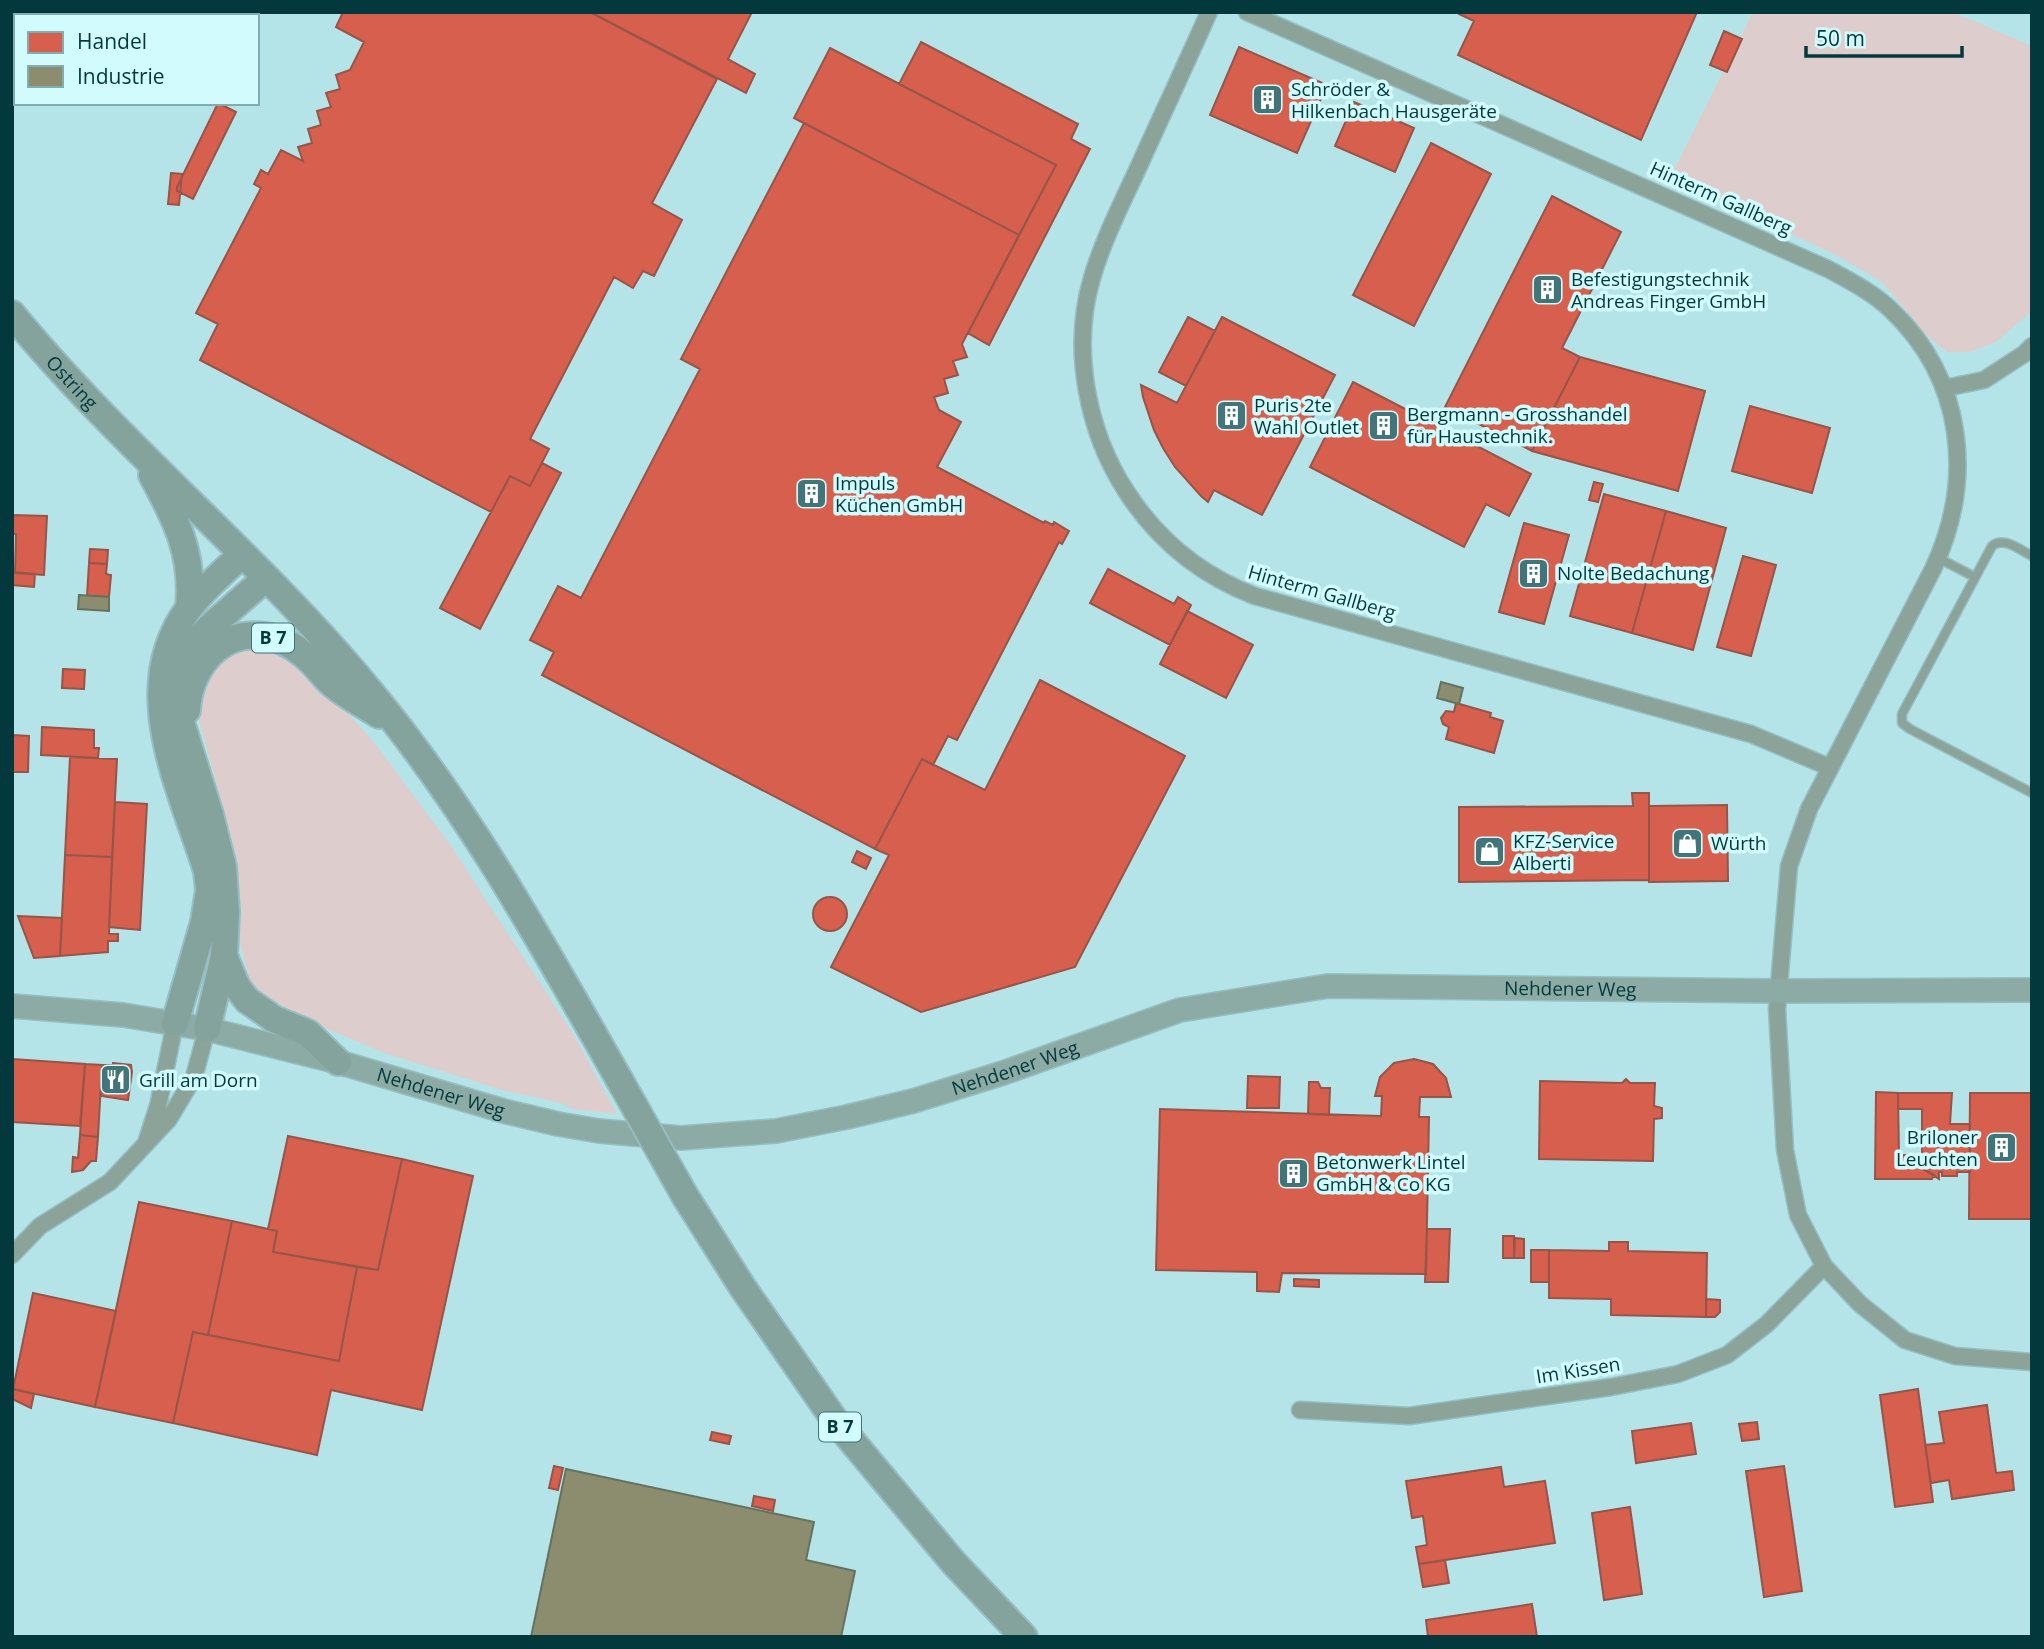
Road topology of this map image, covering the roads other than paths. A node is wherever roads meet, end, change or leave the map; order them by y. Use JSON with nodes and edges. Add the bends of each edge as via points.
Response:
{"nodes":[{"id":1,"x":1209,"y":12,"type":"edge"},
{"id":2,"x":1247,"y":12,"type":"edge"},
{"id":3,"x":12,"y":314,"type":"edge"},
{"id":4,"x":2032,"y":346,"type":"edge"},
{"id":5,"x":1945,"y":388,"type":"junction"},
{"id":6,"x":137,"y":449,"type":"junction"},
{"id":7,"x":242,"y":554,"type":"junction"},
{"id":8,"x":2032,"y":556,"type":"edge"},
{"id":9,"x":1938,"y":558,"type":"junction"},
{"id":10,"x":1975,"y":577,"type":"junction"},
{"id":11,"x":265,"y":578,"type":"junction"},
{"id":12,"x":189,"y":608,"type":"junction"},
{"id":13,"x":401,"y":730,"type":"junction"},
{"id":14,"x":186,"y":737,"type":"junction"},
{"id":15,"x":1829,"y":767,"type":"junction"},
{"id":16,"x":2032,"y":793,"type":"edge"},
{"id":17,"x":224,"y":956,"type":"junction"},
{"id":18,"x":2032,"y":990,"type":"edge"},
{"id":19,"x":1778,"y":991,"type":"junction"},
{"id":20,"x":12,"y":1006,"type":"edge"},
{"id":21,"x":176,"y":1023,"type":"junction"},
{"id":22,"x":206,"y":1029,"type":"junction"},
{"id":23,"x":338,"y":1062,"type":"junction"},
{"id":24,"x":143,"y":1148,"type":"junction"},
{"id":25,"x":12,"y":1255,"type":"edge"},
{"id":26,"x":1824,"y":1266,"type":"junction"},
{"id":27,"x":2032,"y":1362,"type":"edge"},
{"id":28,"x":1300,"y":1410,"type":"dead end"},
{"id":29,"x":1024,"y":1637,"type":"edge"}],
"edges":[{"from":1,"to":15,"type":"street","name":"Hinterm Gallberg","via":[[1099,255],[1084,313],[1086,381],[1101,442],[1114,472],[1155,531],[1205,572],[1255,596],[1751,734]]},
{"from":2,"to":5,"type":"street","name":"Hinterm Gallberg","via":[[1838,274],[1875,296],[1903,323]]},
{"from":3,"to":6,"type":"main road","name":"Ostring","number":"B 7"},
{"from":4,"to":5,"type":"street","via":[[1984,380]]},
{"from":5,"to":9,"type":"street","name":"Hinterm Gallberg","via":[[1958,451],[1951,510]]},
{"from":6,"to":7,"type":"main road","number":"B 7"},
{"from":6,"to":12,"type":"main road","number":"B 7","via":[[185,545]]},
{"from":7,"to":11,"type":"main road","number":"B 7"},
{"from":7,"to":12,"type":"main road","number":"B 7"},
{"from":8,"to":10,"type":"lane","via":[[1997,542]]},
{"from":9,"to":10,"type":"lane"},
{"from":9,"to":15,"type":"street","name":"Hinterm Gallberg"},
{"from":10,"to":16,"type":"lane","via":[[1902,714],[1902,723]]},
{"from":11,"to":13,"type":"main road","number":"B 7"},
{"from":11,"to":14,"type":"main road","number":"B 7","via":[[188,649],[181,662],[174,703]]},
{"from":12,"to":21,"type":"main road","number":"B 7","via":[[164,658],[161,713],[209,890]]},
{"from":13,"to":14,"type":"main road","number":"B 7","via":[[331,683],[303,653],[284,641],[257,634],[223,644],[201,666],[188,701]]},
{"from":13,"to":29,"type":"main road","number":"B 7","bridge":true,"via":[[490,856],[743,1289],[836,1422],[953,1562]]},
{"from":14,"to":17,"type":"main road","number":"B 7","via":[[223,867]]},
{"from":15,"to":19,"type":"street","name":"Hinterm Gallberg","via":[[1789,866]]},
{"from":17,"to":22,"type":"main road","number":"B 7"},
{"from":17,"to":23,"type":"main road","number":"B 7","via":[[247,1000],[308,1033]]},
{"from":18,"to":19,"type":"street","name":"Nehdener Weg"},
{"from":19,"to":23,"type":"street","name":"Nehdener Weg","via":[[1328,986],[1180,1010],[913,1101],[776,1131],[728,1136],[681,1138],[558,1124]]},
{"from":19,"to":26,"type":"street","via":[[1785,1150],[1798,1214]]},
{"from":20,"to":21,"type":"street","name":"Nehdener Weg"},
{"from":21,"to":22,"type":"street","name":"Nehdener Weg"},
{"from":21,"to":24,"type":"street","via":[[158,1106]]},
{"from":22,"to":23,"type":"street","name":"Nehdener Weg"},
{"from":22,"to":24,"type":"street","via":[[194,1077],[183,1098]]},
{"from":24,"to":25,"type":"street","via":[[110,1182],[40,1226]]},
{"from":26,"to":27,"type":"street","via":[[1860,1304],[1905,1340],[1955,1356]]},
{"from":26,"to":28,"type":"street","name":"Im Kissen","via":[[1767,1324],[1727,1355],[1678,1374],[1409,1416]]}]}
